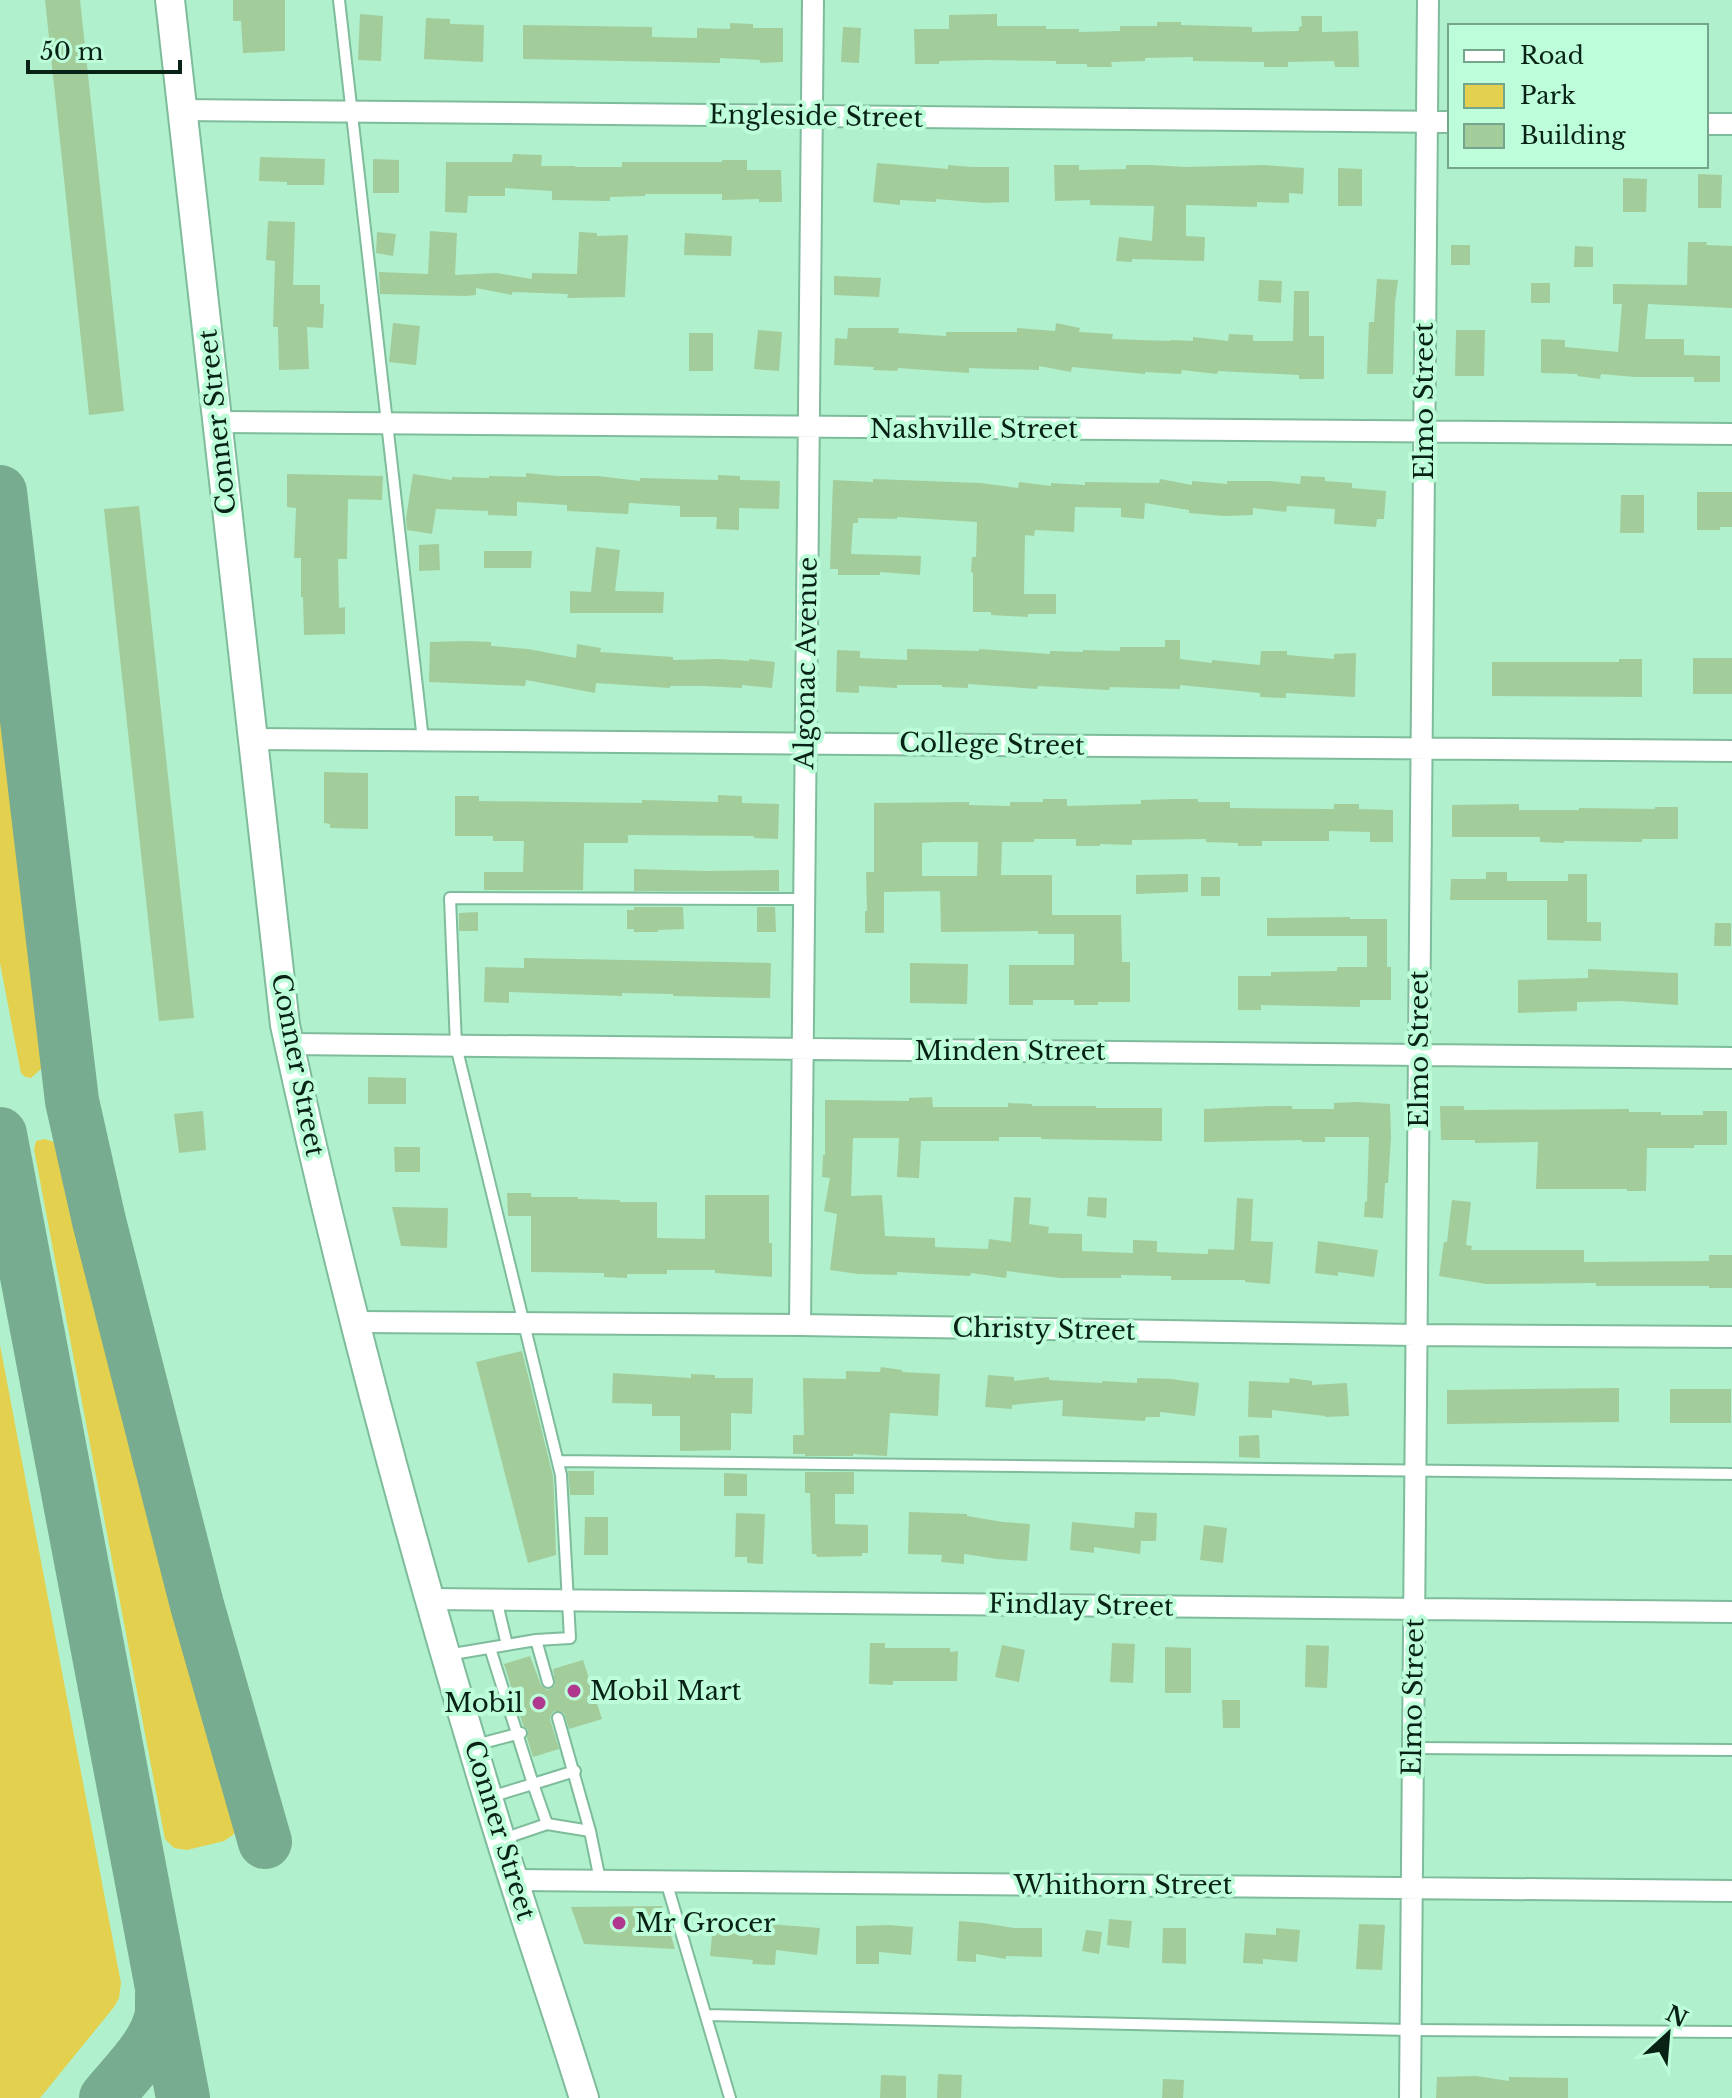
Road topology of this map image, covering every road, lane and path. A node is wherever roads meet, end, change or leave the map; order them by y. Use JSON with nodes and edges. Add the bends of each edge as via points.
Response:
{"nodes":[{"id":1,"x":170,"y":0,"type":"edge"},
{"id":2,"x":339,"y":0,"type":"edge"},
{"id":3,"x":813,"y":0,"type":"edge"},
{"id":4,"x":1428,"y":0,"type":"edge"},
{"id":5,"x":182,"y":110,"type":"junction"},
{"id":6,"x":352,"y":111,"type":"junction"},
{"id":7,"x":812,"y":117,"type":"junction"},
{"id":8,"x":1427,"y":122,"type":"junction"},
{"id":9,"x":1448,"y":122,"type":"edge"},
{"id":10,"x":1708,"y":124,"type":"edge"},
{"id":11,"x":1732,"y":124,"type":"edge"},
{"id":12,"x":217,"y":422,"type":"junction"},
{"id":13,"x":386,"y":423,"type":"junction"},
{"id":14,"x":809,"y":428,"type":"junction"},
{"id":15,"x":1424,"y":432,"type":"junction"},
{"id":16,"x":1732,"y":434,"type":"edge"},
{"id":17,"x":252,"y":739,"type":"junction"},
{"id":18,"x":423,"y":740,"type":"junction"},
{"id":19,"x":806,"y":742,"type":"junction"},
{"id":20,"x":1421,"y":749,"type":"junction"},
{"id":21,"x":1732,"y":751,"type":"edge"},
{"id":22,"x":804,"y":899,"type":"junction"},
{"id":23,"x":289,"y":1044,"type":"junction"},
{"id":24,"x":456,"y":1046,"type":"junction"},
{"id":25,"x":803,"y":1050,"type":"junction"},
{"id":26,"x":1419,"y":1054,"type":"junction"},
{"id":27,"x":1732,"y":1058,"type":"edge"},
{"id":28,"x":357,"y":1322,"type":"junction"},
{"id":29,"x":523,"y":1324,"type":"junction"},
{"id":30,"x":800,"y":1325,"type":"junction"},
{"id":31,"x":1416,"y":1335,"type":"junction"},
{"id":32,"x":1732,"y":1337,"type":"edge"},
{"id":33,"x":558,"y":1461,"type":"junction"},
{"id":34,"x":1415,"y":1472,"type":"junction"},
{"id":35,"x":1732,"y":1474,"type":"edge"},
{"id":36,"x":430,"y":1599,"type":"junction"},
{"id":37,"x":496,"y":1599,"type":"junction"},
{"id":38,"x":567,"y":1599,"type":"junction"},
{"id":39,"x":1414,"y":1609,"type":"junction"},
{"id":40,"x":1732,"y":1612,"type":"edge"},
{"id":41,"x":536,"y":1640,"type":"junction"},
{"id":42,"x":507,"y":1645,"type":"junction"},
{"id":43,"x":490,"y":1648,"type":"junction"},
{"id":44,"x":446,"y":1655,"type":"junction"},
{"id":45,"x":548,"y":1682,"type":"dead end"},
{"id":46,"x":556,"y":1721,"type":"dead end"},
{"id":47,"x":520,"y":1733,"type":"junction"},
{"id":48,"x":473,"y":1745,"type":"junction"},
{"id":49,"x":1413,"y":1748,"type":"junction"},
{"id":50,"x":1732,"y":1750,"type":"edge"},
{"id":51,"x":575,"y":1771,"type":"junction"},
{"id":52,"x":533,"y":1784,"type":"junction"},
{"id":53,"x":488,"y":1797,"type":"junction"},
{"id":54,"x":547,"y":1824,"type":"junction"},
{"id":55,"x":590,"y":1831,"type":"junction"},
{"id":56,"x":501,"y":1840,"type":"junction"},
{"id":57,"x":515,"y":1880,"type":"junction"},
{"id":58,"x":600,"y":1880,"type":"junction"},
{"id":59,"x":666,"y":1881,"type":"junction"},
{"id":60,"x":1411,"y":1887,"type":"junction"},
{"id":61,"x":1732,"y":1891,"type":"edge"},
{"id":62,"x":706,"y":2015,"type":"junction"},
{"id":63,"x":1410,"y":2030,"type":"junction"},
{"id":64,"x":1732,"y":2032,"type":"edge"},
{"id":65,"x":584,"y":2098,"type":"edge"},
{"id":66,"x":730,"y":2098,"type":"edge"},
{"id":67,"x":1410,"y":2098,"type":"edge"}],
"edges":[{"from":1,"to":5,"type":"main road","name":"Conner Street"},
{"from":2,"to":6,"type":"lane"},
{"from":3,"to":7,"type":"street","name":"Algonac Avenue"},
{"from":4,"to":8,"type":"street","name":"Elmo Street"},
{"from":5,"to":6,"type":"street","name":"Engleside Street"},
{"from":5,"to":12,"type":"main road","name":"Conner Street"},
{"from":6,"to":7,"type":"street","name":"Engleside Street"},
{"from":6,"to":13,"type":"lane"},
{"from":7,"to":8,"type":"street","name":"Engleside Street"},
{"from":7,"to":14,"type":"street","name":"Algonac Avenue"},
{"from":8,"to":9,"type":"street","name":"Engleside Street"},
{"from":8,"to":15,"type":"street","name":"Elmo Street"},
{"from":10,"to":11,"type":"street"},
{"from":12,"to":13,"type":"street","name":"Nashville Street"},
{"from":12,"to":17,"type":"main road","name":"Conner Street"},
{"from":13,"to":14,"type":"street","name":"Nashville Street"},
{"from":13,"to":18,"type":"lane"},
{"from":14,"to":15,"type":"street","name":"Nashville Street"},
{"from":14,"to":19,"type":"street","name":"Algonac Avenue"},
{"from":15,"to":16,"type":"street","name":"Nashville Street"},
{"from":15,"to":20,"type":"street","name":"Elmo Street"},
{"from":17,"to":18,"type":"street","name":"College Street"},
{"from":17,"to":23,"type":"main road","name":"Conner Street"},
{"from":18,"to":19,"type":"street","name":"College Street"},
{"from":19,"to":20,"type":"street","name":"College Street"},
{"from":19,"to":22,"type":"street","name":"Algonac Avenue"},
{"from":20,"to":21,"type":"street","name":"College Street"},
{"from":20,"to":26,"type":"street","name":"Elmo Street"},
{"from":22,"to":24,"type":"lane","via":[[450,898]]},
{"from":22,"to":25,"type":"street","name":"Algonac Avenue"},
{"from":23,"to":24,"type":"street","name":"Minden Street"},
{"from":23,"to":28,"type":"main road","name":"Conner Street"},
{"from":24,"to":25,"type":"street","name":"Minden Street"},
{"from":24,"to":29,"type":"lane"},
{"from":25,"to":26,"type":"street","name":"Minden Street"},
{"from":25,"to":30,"type":"street","name":"Algonac Avenue"},
{"from":26,"to":27,"type":"street","name":"Minden Street"},
{"from":26,"to":31,"type":"street","name":"Elmo Street"},
{"from":28,"to":29,"type":"street","name":"Christy Street"},
{"from":28,"to":36,"type":"main road","name":"Conner Street"},
{"from":29,"to":30,"type":"street","name":"Christy Street"},
{"from":29,"to":33,"type":"lane"},
{"from":30,"to":31,"type":"street","name":"Christy Street"},
{"from":31,"to":32,"type":"street","name":"Christy Street"},
{"from":31,"to":34,"type":"street","name":"Elmo Street"},
{"from":33,"to":34,"type":"lane"},
{"from":33,"to":38,"type":"lane"},
{"from":34,"to":35,"type":"lane"},
{"from":34,"to":39,"type":"street","name":"Elmo Street"},
{"from":36,"to":37,"type":"street","name":"Findlay Street"},
{"from":36,"to":44,"type":"main road","name":"Conner Street"},
{"from":37,"to":38,"type":"street","name":"Findlay Street"},
{"from":37,"to":42,"type":"lane"},
{"from":38,"to":39,"type":"street","name":"Findlay Street"},
{"from":38,"to":41,"type":"lane","via":[[570,1638]]},
{"from":39,"to":40,"type":"street","name":"Findlay Street"},
{"from":39,"to":49,"type":"street","name":"Elmo Street"},
{"from":41,"to":42,"type":"lane"},
{"from":41,"to":45,"type":"lane","via":[[539,1668]]},
{"from":42,"to":43,"type":"lane"},
{"from":43,"to":44,"type":"lane"},
{"from":43,"to":47,"type":"lane"},
{"from":44,"to":48,"type":"main road","name":"Conner Street"},
{"from":46,"to":51,"type":"lane"},
{"from":47,"to":48,"type":"lane"},
{"from":47,"to":52,"type":"lane"},
{"from":48,"to":53,"type":"main road","name":"Conner Street"},
{"from":49,"to":50,"type":"lane"},
{"from":49,"to":60,"type":"street","name":"Elmo Street"},
{"from":51,"to":52,"type":"lane"},
{"from":51,"to":55,"type":"lane"},
{"from":52,"to":53,"type":"lane"},
{"from":52,"to":54,"type":"lane"},
{"from":53,"to":56,"type":"main road","name":"Conner Street"},
{"from":54,"to":55,"type":"lane"},
{"from":54,"to":56,"type":"lane"},
{"from":55,"to":58,"type":"lane"},
{"from":56,"to":57,"type":"main road","name":"Conner Street"},
{"from":57,"to":58,"type":"street","name":"Whithorn Street"},
{"from":57,"to":65,"type":"main road","name":"Conner Street"},
{"from":58,"to":59,"type":"street","name":"Whithorn Street"},
{"from":59,"to":60,"type":"street","name":"Whithorn Street"},
{"from":59,"to":62,"type":"lane"},
{"from":60,"to":61,"type":"street","name":"Whithorn Street"},
{"from":60,"to":63,"type":"street","name":"Elmo Street"},
{"from":62,"to":63,"type":"lane"},
{"from":62,"to":66,"type":"lane"},
{"from":63,"to":64,"type":"lane"},
{"from":63,"to":67,"type":"street","name":"Elmo Street"}]}
